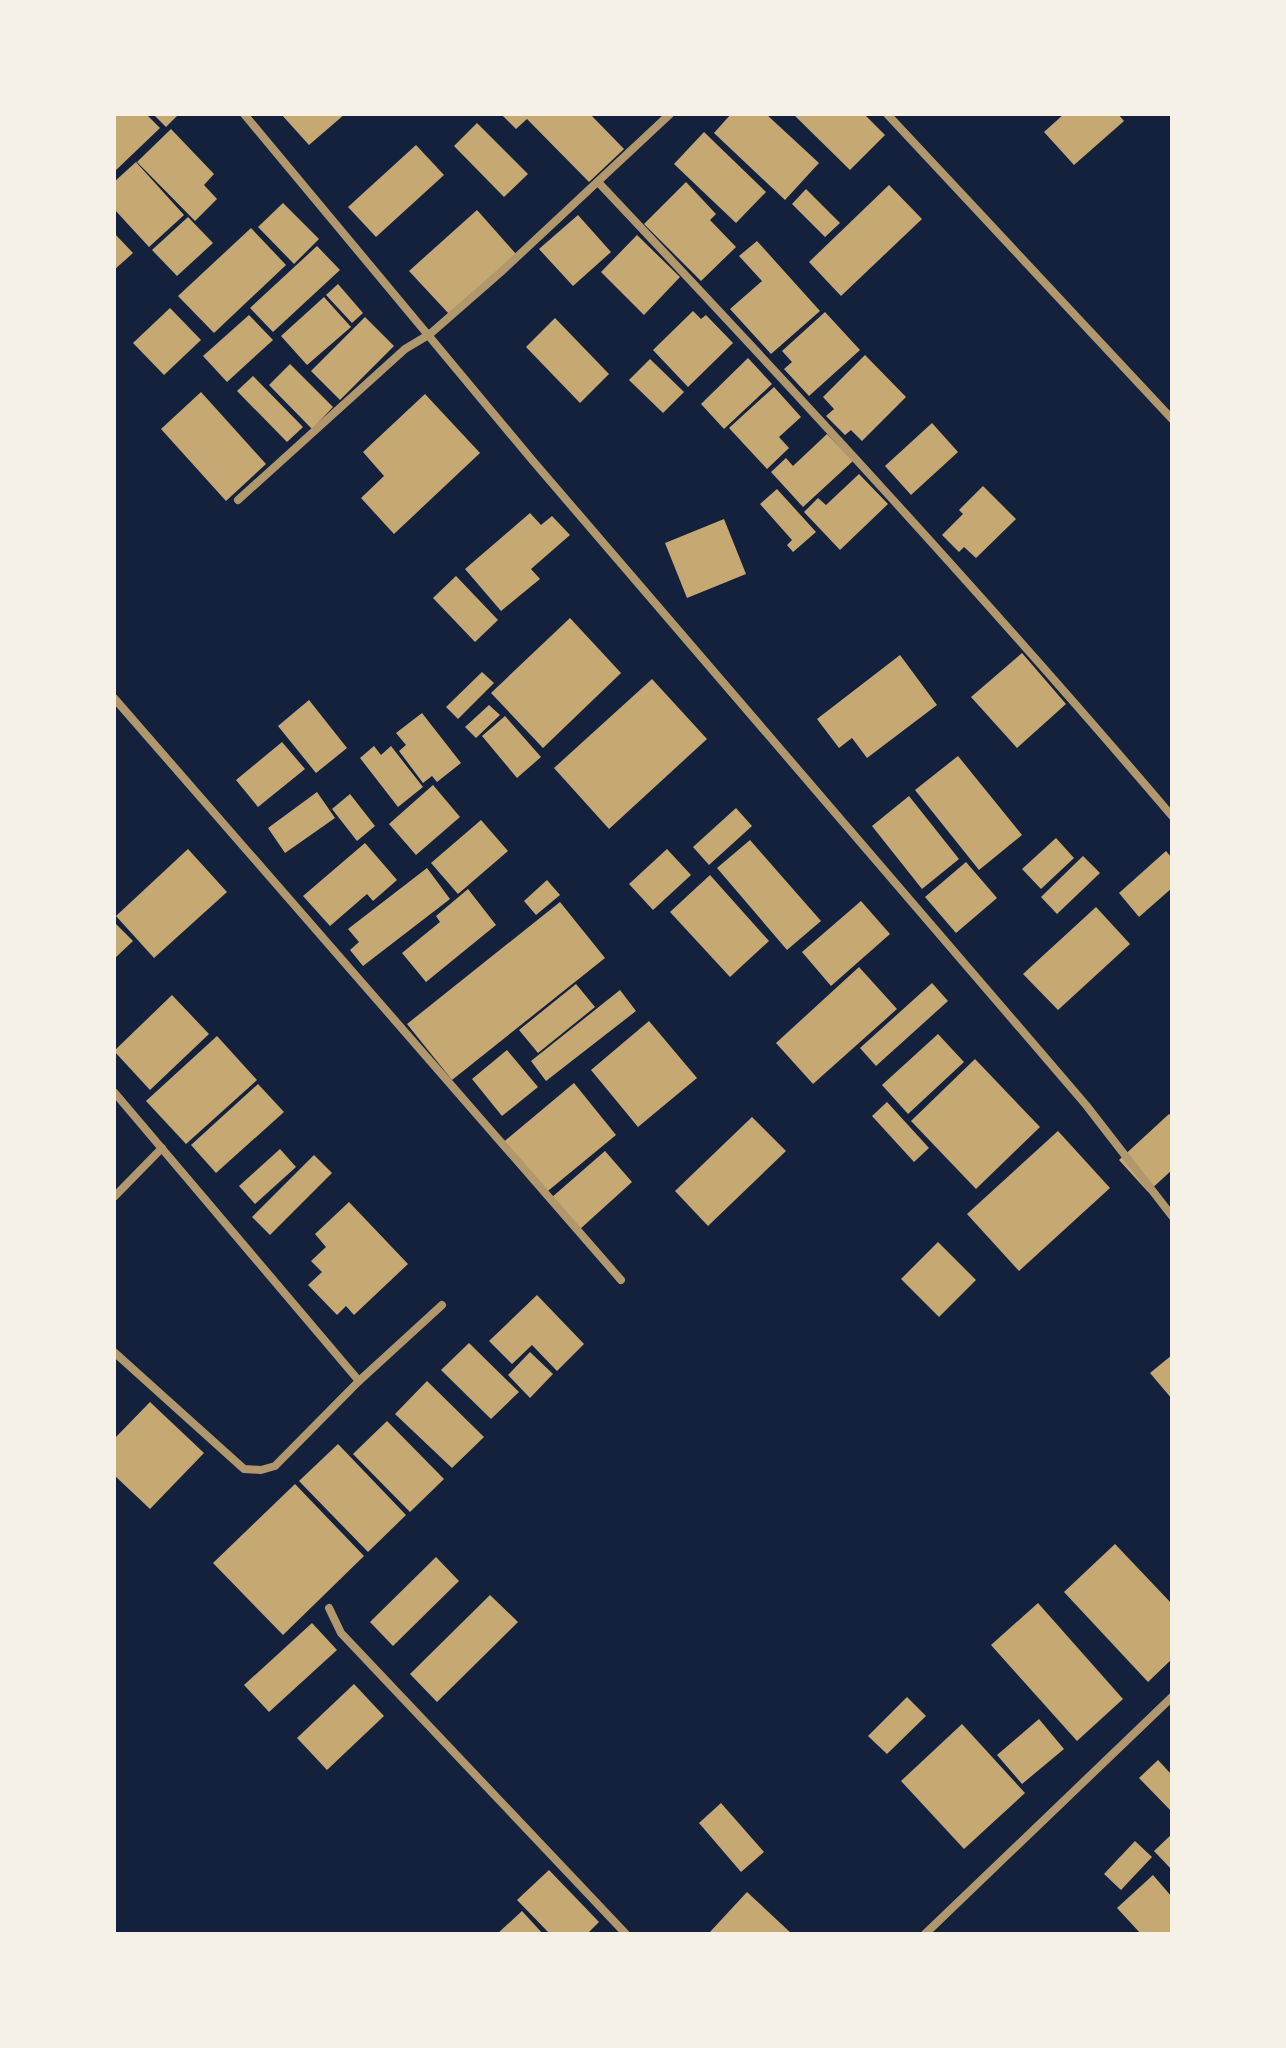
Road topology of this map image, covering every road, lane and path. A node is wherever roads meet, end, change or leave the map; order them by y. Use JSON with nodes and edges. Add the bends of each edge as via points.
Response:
{"nodes":[{"id":1,"x":244,"y":114,"type":"edge"},
{"id":2,"x":670,"y":114,"type":"edge"},
{"id":3,"x":887,"y":114,"type":"edge"},
{"id":4,"x":598,"y":182,"type":"junction"},
{"id":5,"x":430,"y":334,"type":"junction"},
{"id":6,"x":1172,"y":419,"type":"edge"},
{"id":7,"x":238,"y":500,"type":"dead end"},
{"id":8,"x":114,"y":698,"type":"edge"},
{"id":9,"x":1172,"y":816,"type":"edge"},
{"id":10,"x":114,"y":1092,"type":"edge"},
{"id":11,"x":162,"y":1148,"type":"junction"},
{"id":12,"x":114,"y":1197,"type":"edge"},
{"id":13,"x":1172,"y":1216,"type":"edge"},
{"id":14,"x":621,"y":1280,"type":"dead end"},
{"id":15,"x":442,"y":1305,"type":"dead end"},
{"id":16,"x":114,"y":1352,"type":"edge"},
{"id":17,"x":359,"y":1381,"type":"junction"},
{"id":18,"x":329,"y":1608,"type":"dead end"},
{"id":19,"x":1172,"y":1697,"type":"edge"},
{"id":20,"x":626,"y":1934,"type":"edge"},
{"id":21,"x":925,"y":1934,"type":"edge"}],
"edges":[{"from":1,"to":5,"type":"street"},
{"from":2,"to":4,"type":"street"},
{"from":3,"to":6,"type":"street"},
{"from":4,"to":5,"type":"street"},
{"from":4,"to":9,"type":"street","via":[[1005,623]]},
{"from":5,"to":7,"type":"street","via":[[405,349]]},
{"from":5,"to":13,"type":"street","via":[[1086,1105]]},
{"from":8,"to":14,"type":"street"},
{"from":10,"to":11,"type":"street"},
{"from":11,"to":12,"type":"street"},
{"from":11,"to":17,"type":"street"},
{"from":15,"to":17,"type":"street"},
{"from":16,"to":17,"type":"street","via":[[244,1469],[275,1466]]},
{"from":18,"to":20,"type":"street","via":[[341,1633]]},
{"from":19,"to":21,"type":"street"}]}
